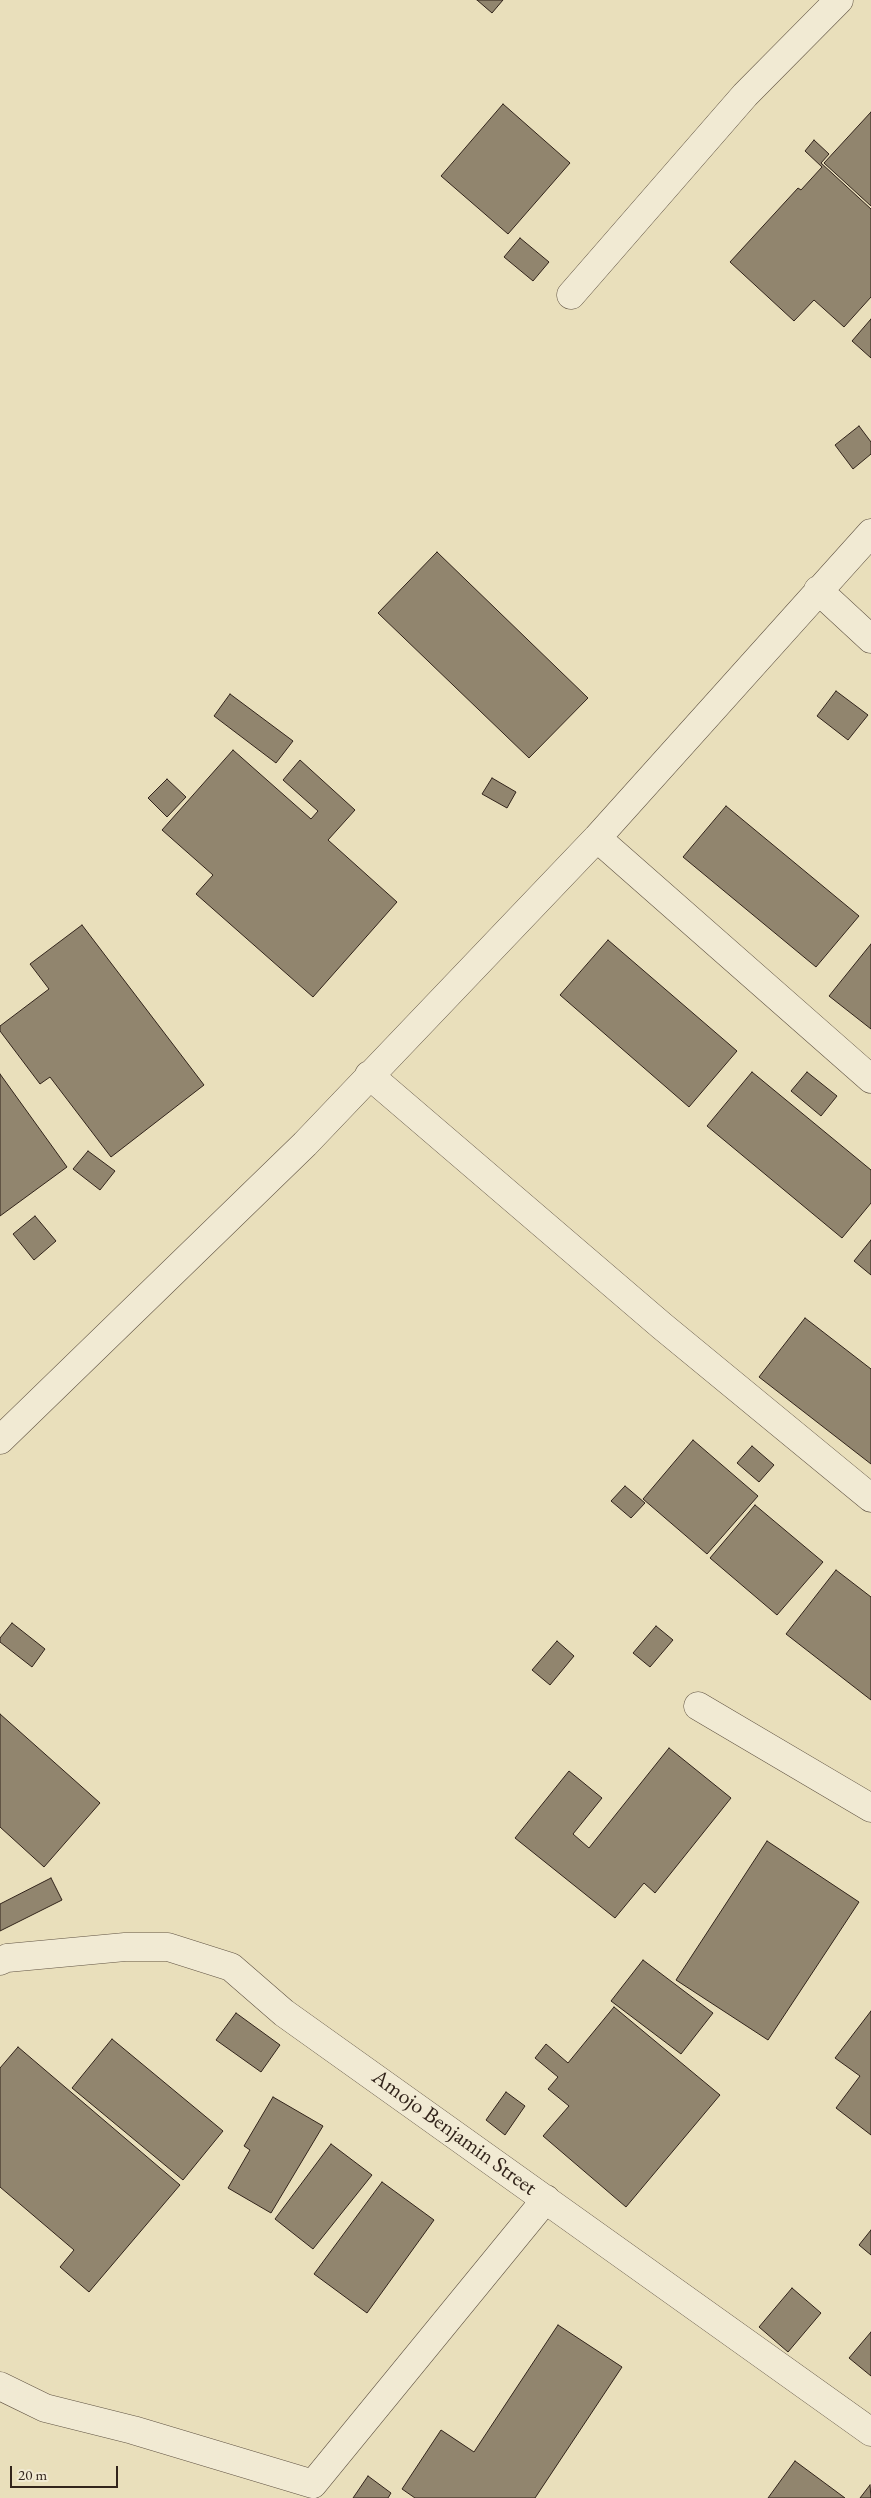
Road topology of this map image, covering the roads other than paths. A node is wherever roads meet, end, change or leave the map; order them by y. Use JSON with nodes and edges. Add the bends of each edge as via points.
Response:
{"nodes":[{"id":1,"x":839,"y":0,"type":"edge"},
{"id":2,"x":571,"y":295,"type":"dead end"},
{"id":3,"x":871,"y":533,"type":"edge"},
{"id":4,"x":818,"y":590,"type":"junction"},
{"id":5,"x":871,"y":639,"type":"edge"},
{"id":6,"x":597,"y":838,"type":"junction"},
{"id":7,"x":369,"y":1075,"type":"junction"},
{"id":8,"x":871,"y":1079,"type":"edge"},
{"id":9,"x":0,"y":1440,"type":"edge"},
{"id":10,"x":871,"y":1498,"type":"edge"},
{"id":11,"x":698,"y":1706,"type":"dead end"},
{"id":12,"x":871,"y":1808,"type":"edge"},
{"id":13,"x":0,"y":1961,"type":"edge"},
{"id":14,"x":546,"y":2199,"type":"junction"},
{"id":15,"x":0,"y":2386,"type":"edge"},
{"id":16,"x":871,"y":2432,"type":"edge"},
{"id":17,"x":308,"y":2491,"type":"edge"}],
"edges":[{"from":1,"to":2,"type":"street","via":[[745,96]]},
{"from":3,"to":4,"type":"street"},
{"from":4,"to":5,"type":"street"},
{"from":4,"to":6,"type":"street"},
{"from":6,"to":7,"type":"street"},
{"from":6,"to":8,"type":"street"},
{"from":7,"to":9,"type":"street","via":[[305,1144]]},
{"from":7,"to":10,"type":"street","via":[[662,1326]]},
{"from":11,"to":12,"type":"street"},
{"from":13,"to":14,"type":"street","name":"Amojo Benjamin Street","via":[[125,1947],[168,1947],[231,1967],[284,2013]]},
{"from":14,"to":16,"type":"street","name":"Amojo Benjamin Street"},
{"from":14,"to":17,"type":"street"},
{"from":15,"to":17,"type":"street","via":[[45,2408],[133,2430]]}]}
